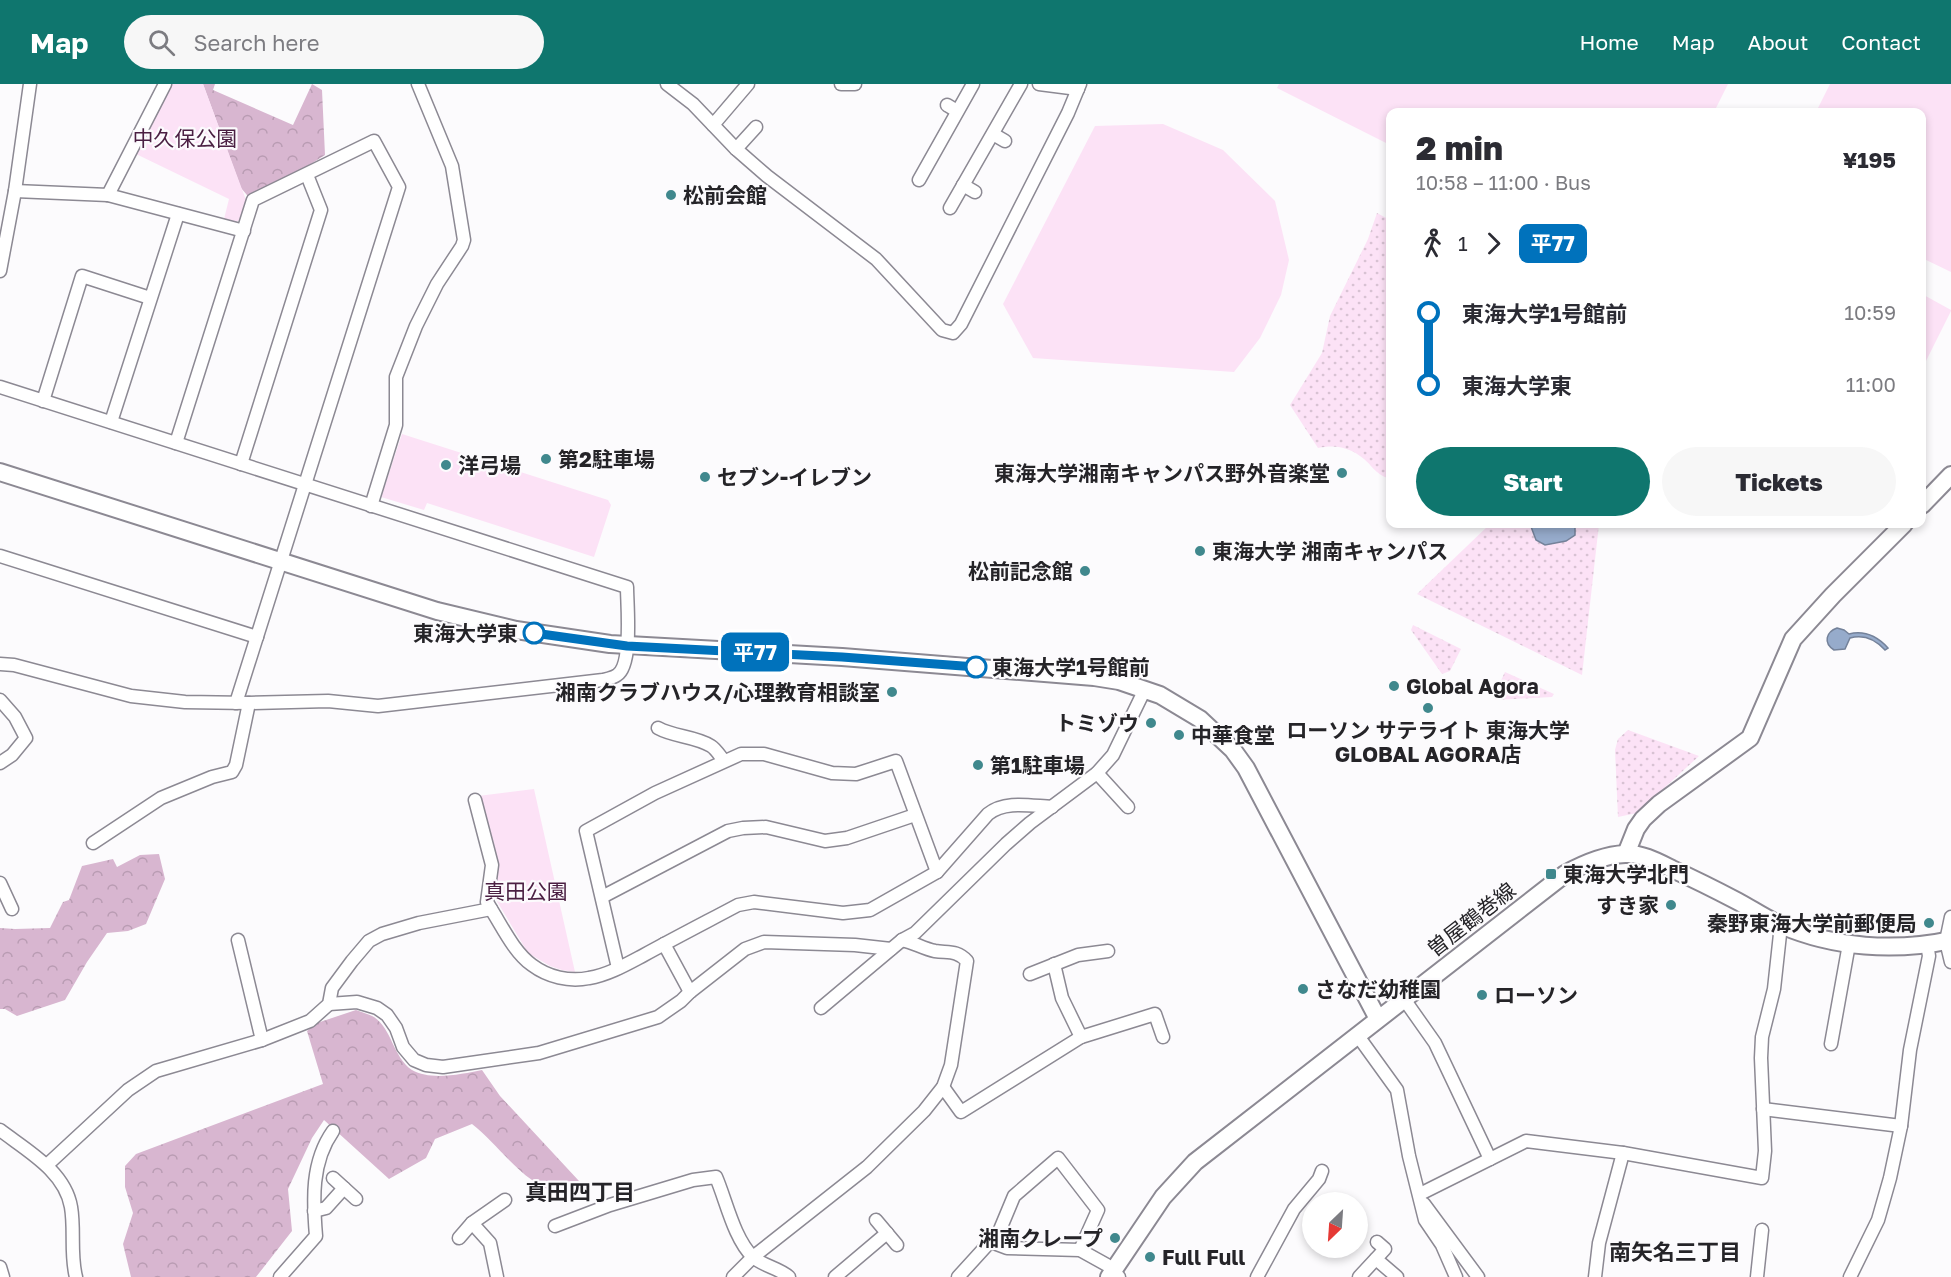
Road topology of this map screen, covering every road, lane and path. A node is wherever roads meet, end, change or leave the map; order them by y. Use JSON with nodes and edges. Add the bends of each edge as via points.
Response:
{"nodes":[{"id":1,"x":30,"y":84,"type":"edge"},
{"id":2,"x":165,"y":84,"type":"edge"},
{"id":3,"x":418,"y":84,"type":"edge"},
{"id":4,"x":669,"y":84,"type":"edge"},
{"id":5,"x":748,"y":84,"type":"edge"},
{"id":6,"x":841,"y":84,"type":"edge"},
{"id":7,"x":855,"y":84,"type":"edge"},
{"id":8,"x":973,"y":84,"type":"edge"},
{"id":9,"x":1022,"y":84,"type":"edge"},
{"id":10,"x":1039,"y":84,"type":"edge"},
{"id":11,"x":1079,"y":86,"type":"edge"},
{"id":12,"x":712,"y":125,"type":"junction"},
{"id":13,"x":756,"y":127,"type":"dead end"},
{"id":14,"x":993,"y":134,"type":"junction"},
{"id":15,"x":1005,"y":141,"type":"dead end"},
{"id":16,"x":736,"y":149,"type":"junction"},
{"id":17,"x":306,"y":175,"type":"junction"},
{"id":18,"x":919,"y":180,"type":"dead end"},
{"id":19,"x":963,"y":185,"type":"junction"},
{"id":20,"x":15,"y":191,"type":"junction"},
{"id":21,"x":975,"y":192,"type":"dead end"},
{"id":22,"x":108,"y":195,"type":"junction"},
{"id":23,"x":950,"y":208,"type":"dead end"},
{"id":24,"x":178,"y":214,"type":"junction"},
{"id":25,"x":244,"y":231,"type":"junction"},
{"id":26,"x":0,"y":270,"type":"edge"},
{"id":27,"x":150,"y":298,"type":"junction"},
{"id":28,"x":0,"y":387,"type":"edge"},
{"id":29,"x":43,"y":401,"type":"junction"},
{"id":30,"x":111,"y":422,"type":"junction"},
{"id":31,"x":176,"y":443,"type":"junction"},
{"id":32,"x":242,"y":464,"type":"junction"},
{"id":33,"x":0,"y":472,"type":"edge"},
{"id":34,"x":1951,"y":475,"type":"edge"},
{"id":35,"x":305,"y":484,"type":"junction"},
{"id":36,"x":1926,"y":501,"type":"edge"},
{"id":37,"x":371,"y":506,"type":"junction"},
{"id":38,"x":1900,"y":528,"type":"edge"},
{"id":39,"x":0,"y":556,"type":"edge"},
{"id":40,"x":282,"y":561,"type":"junction"},
{"id":41,"x":257,"y":637,"type":"junction"},
{"id":42,"x":627,"y":646,"type":"junction"},
{"id":43,"x":0,"y":664,"type":"edge"},
{"id":44,"x":1145,"y":688,"type":"junction"},
{"id":45,"x":0,"y":700,"type":"edge"},
{"id":46,"x":243,"y":703,"type":"junction"},
{"id":47,"x":658,"y":728,"type":"dead end"},
{"id":48,"x":724,"y":760,"type":"junction"},
{"id":49,"x":0,"y":763,"type":"edge"},
{"id":50,"x":1097,"y":773,"type":"junction"},
{"id":51,"x":475,"y":800,"type":"dead end"},
{"id":52,"x":1052,"y":807,"type":"junction"},
{"id":53,"x":1128,"y":807,"type":"dead end"},
{"id":54,"x":915,"y":815,"type":"junction"},
{"id":55,"x":93,"y":843,"type":"dead end"},
{"id":56,"x":1626,"y":854,"type":"junction"},
{"id":57,"x":937,"y":872,"type":"junction"},
{"id":58,"x":0,"y":883,"type":"edge"},
{"id":59,"x":602,"y":897,"type":"junction"},
{"id":60,"x":12,"y":909,"type":"dead end"},
{"id":61,"x":491,"y":909,"type":"junction"},
{"id":62,"x":1951,"y":917,"type":"edge"},
{"id":63,"x":1781,"y":925,"type":"junction"},
{"id":64,"x":902,"y":939,"type":"junction"},
{"id":65,"x":238,"y":940,"type":"dead end"},
{"id":66,"x":1948,"y":940,"type":"edge"},
{"id":67,"x":664,"y":944,"type":"junction"},
{"id":68,"x":1848,"y":944,"type":"junction"},
{"id":69,"x":1927,"y":944,"type":"junction"},
{"id":70,"x":891,"y":949,"type":"junction"},
{"id":71,"x":1108,"y":951,"type":"dead end"},
{"id":72,"x":1951,"y":962,"type":"edge"},
{"id":73,"x":1054,"y":964,"type":"junction"},
{"id":74,"x":618,"y":968,"type":"junction"},
{"id":75,"x":1030,"y":974,"type":"dead end"},
{"id":76,"x":690,"y":992,"type":"junction"},
{"id":77,"x":1404,"y":999,"type":"junction"},
{"id":78,"x":329,"y":1004,"type":"junction"},
{"id":79,"x":821,"y":1008,"type":"dead end"},
{"id":80,"x":1378,"y":1019,"type":"junction"},
{"id":81,"x":1358,"y":1036,"type":"junction"},
{"id":82,"x":1081,"y":1037,"type":"junction"},
{"id":83,"x":1163,"y":1037,"type":"dead end"},
{"id":84,"x":262,"y":1040,"type":"junction"},
{"id":85,"x":1831,"y":1044,"type":"dead end"},
{"id":86,"x":943,"y":1087,"type":"junction"},
{"id":87,"x":1763,"y":1109,"type":"junction"},
{"id":88,"x":1901,"y":1126,"type":"junction"},
{"id":89,"x":0,"y":1130,"type":"edge"},
{"id":90,"x":333,"y":1131,"type":"dead end"},
{"id":91,"x":1623,"y":1153,"type":"junction"},
{"id":92,"x":1490,"y":1159,"type":"junction"},
{"id":93,"x":47,"y":1165,"type":"junction"},
{"id":94,"x":1322,"y":1171,"type":"dead end"},
{"id":95,"x":333,"y":1178,"type":"dead end"},
{"id":96,"x":344,"y":1188,"type":"junction"},
{"id":97,"x":356,"y":1199,"type":"dead end"},
{"id":98,"x":505,"y":1200,"type":"dead end"},
{"id":99,"x":1421,"y":1206,"type":"junction"},
{"id":100,"x":314,"y":1211,"type":"junction"},
{"id":101,"x":876,"y":1220,"type":"dead end"},
{"id":102,"x":472,"y":1223,"type":"junction"},
{"id":103,"x":555,"y":1226,"type":"dead end"},
{"id":104,"x":1762,"y":1230,"type":"dead end"},
{"id":105,"x":887,"y":1233,"type":"junction"},
{"id":106,"x":459,"y":1238,"type":"dead end"},
{"id":107,"x":991,"y":1242,"type":"junction"},
{"id":108,"x":1377,"y":1242,"type":"dead end"},
{"id":109,"x":897,"y":1245,"type":"dead end"},
{"id":110,"x":1080,"y":1250,"type":"junction"},
{"id":111,"x":753,"y":1257,"type":"junction"},
{"id":112,"x":1376,"y":1258,"type":"junction"},
{"id":113,"x":0,"y":1268,"type":"edge"},
{"id":114,"x":1114,"y":1275,"type":"edge"},
{"id":115,"x":3,"y":1277,"type":"edge"},
{"id":116,"x":76,"y":1277,"type":"edge"},
{"id":117,"x":279,"y":1277,"type":"edge"},
{"id":118,"x":497,"y":1277,"type":"edge"},
{"id":119,"x":733,"y":1277,"type":"edge"},
{"id":120,"x":789,"y":1277,"type":"edge"},
{"id":121,"x":835,"y":1277,"type":"edge"},
{"id":122,"x":958,"y":1277,"type":"edge"},
{"id":123,"x":1257,"y":1277,"type":"edge"},
{"id":124,"x":1359,"y":1277,"type":"edge"},
{"id":125,"x":1397,"y":1277,"type":"edge"},
{"id":126,"x":1456,"y":1277,"type":"edge"},
{"id":127,"x":1478,"y":1277,"type":"edge"},
{"id":128,"x":1595,"y":1277,"type":"edge"},
{"id":129,"x":1757,"y":1277,"type":"edge"},
{"id":130,"x":1850,"y":1277,"type":"edge"}],
"edges":[{"from":1,"to":20,"type":"street"},
{"from":2,"to":22,"type":"street"},
{"from":3,"to":37,"type":"street","via":[[452,166],[464,240],[436,284],[396,377],[396,424]]},
{"from":4,"to":12,"type":"street"},
{"from":5,"to":12,"type":"street"},
{"from":6,"to":7,"type":"street"},
{"from":8,"to":18,"type":"street","via":[[952,108],[938,157]]},
{"from":9,"to":14,"type":"street"},
{"from":10,"to":11,"type":"street"},
{"from":11,"to":16,"type":"street","via":[[961,324],[953,333],[942,330],[876,259]]},
{"from":12,"to":16,"type":"street"},
{"from":13,"to":16,"type":"street"},
{"from":14,"to":15,"type":"street"},
{"from":14,"to":19,"type":"street"},
{"from":17,"to":25,"type":"street","via":[[253,200]]},
{"from":17,"to":32,"type":"street","via":[[321,210]]},
{"from":17,"to":35,"type":"street","via":[[374,141],[399,187]]},
{"from":19,"to":21,"type":"street"},
{"from":19,"to":23,"type":"street"},
{"from":20,"to":22,"type":"street"},
{"from":20,"to":26,"type":"street"},
{"from":22,"to":24,"type":"street"},
{"from":24,"to":25,"type":"street"},
{"from":24,"to":27,"type":"street"},
{"from":25,"to":31,"type":"street"},
{"from":27,"to":29,"type":"street","via":[[82,276]]},
{"from":27,"to":30,"type":"street"},
{"from":28,"to":29,"type":"street"},
{"from":29,"to":30,"type":"street"},
{"from":30,"to":31,"type":"street"},
{"from":31,"to":32,"type":"street"},
{"from":32,"to":35,"type":"street"},
{"from":33,"to":40,"type":"street"},
{"from":34,"to":36,"type":"street"},
{"from":35,"to":37,"type":"street"},
{"from":35,"to":40,"type":"street"},
{"from":37,"to":42,"type":"street","via":[[627,586]]},
{"from":38,"to":56,"type":"street","via":[[1793,639],[1750,738],[1659,804],[1636,829]]},
{"from":39,"to":41,"type":"street"},
{"from":40,"to":41,"type":"street"},
{"from":40,"to":42,"type":"street","via":[[505,627]]},
{"from":41,"to":46,"type":"street"},
{"from":42,"to":44,"type":"street","via":[[1067,674]]},
{"from":42,"to":46,"type":"street","via":[[623,669],[603,680],[378,706],[328,700]]},
{"from":43,"to":46,"type":"street","via":[[131,696]]},
{"from":44,"to":50,"type":"street","via":[[1113,755]]},
{"from":44,"to":80,"type":"street","via":[[1200,718],[1246,768]]},
{"from":45,"to":49,"type":"street","via":[[26,738]]},
{"from":46,"to":55,"type":"street","via":[[232,772],[161,798]]},
{"from":47,"to":48,"type":"street","via":[[707,744]]},
{"from":48,"to":54,"type":"street","via":[[741,754],[764,754],[832,772],[856,774],[896,761]]},
{"from":48,"to":59,"type":"street","via":[[586,831]]},
{"from":50,"to":52,"type":"street"},
{"from":50,"to":53,"type":"street"},
{"from":51,"to":61,"type":"street","via":[[492,865],[487,902]]},
{"from":52,"to":57,"type":"street","via":[[995,808]]},
{"from":52,"to":64,"type":"street","via":[[1006,844],[915,933]]},
{"from":54,"to":57,"type":"street"},
{"from":54,"to":59,"type":"street","via":[[847,838],[825,841],[766,827],[728,831]]},
{"from":56,"to":63,"type":"street","name":"曽屋鶴巻線","via":[[1653,860]]},
{"from":56,"to":77,"type":"street","name":"曽屋鶴巻線","via":[[1593,861],[1565,874]]},
{"from":57,"to":67,"type":"street","via":[[870,910],[843,913],[754,902],[738,905]]},
{"from":58,"to":60,"type":"street"},
{"from":59,"to":74,"type":"street"},
{"from":61,"to":74,"type":"street","via":[[520,954],[546,973],[560,978],[589,978]]},
{"from":61,"to":78,"type":"street","via":[[419,923],[369,941],[333,988]]},
{"from":62,"to":66,"type":"street"},
{"from":63,"to":68,"type":"street","name":"曽屋鶴巻線"},
{"from":63,"to":87,"type":"street","via":[[1774,989],[1762,1037]]},
{"from":64,"to":70,"type":"street"},
{"from":64,"to":86,"type":"street","via":[[934,951],[952,951],[967,961],[951,1065]]},
{"from":65,"to":84,"type":"street"},
{"from":66,"to":69,"type":"street","name":"曽屋鶴巻線"},
{"from":66,"to":72,"type":"street"},
{"from":67,"to":74,"type":"street"},
{"from":67,"to":76,"type":"street"},
{"from":68,"to":69,"type":"street","name":"曽屋鶴巻線"},
{"from":68,"to":85,"type":"street"},
{"from":69,"to":88,"type":"street","via":[[1929,956],[1910,1050]]},
{"from":70,"to":76,"type":"street","via":[[764,942],[745,950]]},
{"from":70,"to":79,"type":"street"},
{"from":71,"to":73,"type":"street"},
{"from":73,"to":75,"type":"street"},
{"from":73,"to":82,"type":"street","via":[[1062,998]]},
{"from":76,"to":78,"type":"street","via":[[658,1017],[550,1050],[442,1067],[414,1060],[387,1015],[377,1008],[357,1002]]},
{"from":77,"to":80,"type":"street","name":"曽屋鶴巻線"},
{"from":77,"to":92,"type":"street","via":[[1435,1043]]},
{"from":78,"to":84,"type":"street","via":[[310,1021]]},
{"from":80,"to":81,"type":"street","name":"曽屋鶴巻線"},
{"from":81,"to":99,"type":"street","via":[[1397,1090]]},
{"from":81,"to":114,"type":"street","name":"曽屋鶴巻線","via":[[1195,1162],[1163,1197]]},
{"from":82,"to":83,"type":"street","via":[[1155,1014]]},
{"from":82,"to":86,"type":"street","via":[[961,1112]]},
{"from":84,"to":93,"type":"street","via":[[156,1071],[128,1090]]},
{"from":86,"to":111,"type":"street","via":[[924,1112],[867,1167]]},
{"from":87,"to":88,"type":"street"},
{"from":87,"to":91,"type":"street","via":[[1762,1178]]},
{"from":88,"to":130,"type":"street","via":[[1878,1220]]},
{"from":89,"to":93,"type":"street"},
{"from":90,"to":100,"type":"street","via":[[316,1176]]},
{"from":91,"to":92,"type":"street","via":[[1526,1141]]},
{"from":91,"to":128,"type":"street","via":[[1599,1243]]},
{"from":92,"to":99,"type":"street"},
{"from":93,"to":116,"type":"street","via":[[67,1193],[71,1208]]},
{"from":94,"to":123,"type":"street","via":[[1294,1209]]},
{"from":95,"to":96,"type":"street"},
{"from":96,"to":97,"type":"street"},
{"from":96,"to":100,"type":"street","via":[[326,1208]]},
{"from":98,"to":102,"type":"street"},
{"from":99,"to":126,"type":"street"},
{"from":99,"to":127,"type":"street"},
{"from":100,"to":117,"type":"street","via":[[316,1236]]},
{"from":101,"to":105,"type":"street"},
{"from":102,"to":106,"type":"street"},
{"from":102,"to":118,"type":"street","via":[[490,1243]]},
{"from":103,"to":111,"type":"street","via":[[610,1205],[716,1177],[739,1238]]},
{"from":104,"to":129,"type":"street"},
{"from":105,"to":109,"type":"street"},
{"from":105,"to":121,"type":"street"},
{"from":107,"to":110,"type":"street","via":[[1006,1248]]},
{"from":107,"to":110,"type":"street","via":[[1014,1196],[1058,1158],[1098,1210]]},
{"from":107,"to":122,"type":"street"},
{"from":108,"to":112,"type":"street","via":[[1385,1249]]},
{"from":110,"to":114,"type":"street","via":[[1107,1265]]},
{"from":111,"to":119,"type":"street"},
{"from":111,"to":120,"type":"street"},
{"from":112,"to":124,"type":"street"},
{"from":112,"to":125,"type":"street"},
{"from":113,"to":115,"type":"street"}]}
